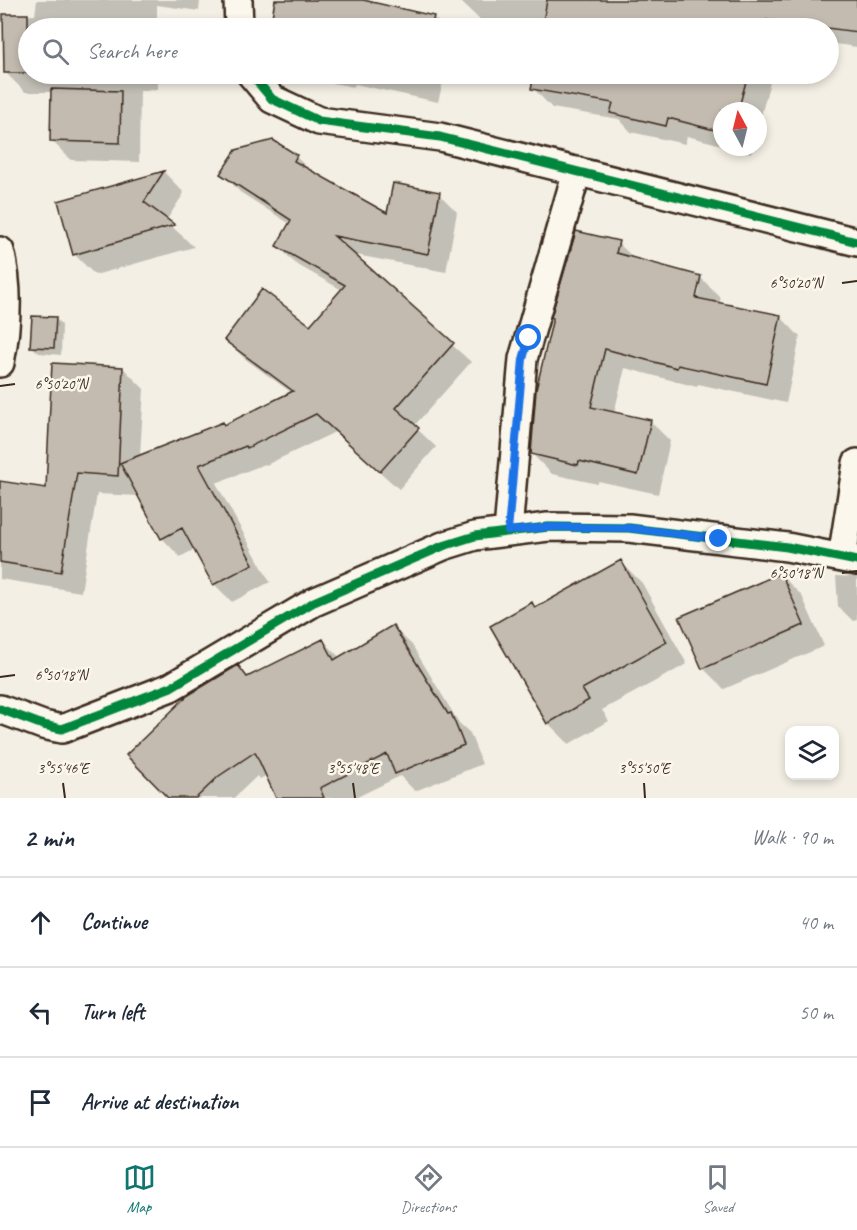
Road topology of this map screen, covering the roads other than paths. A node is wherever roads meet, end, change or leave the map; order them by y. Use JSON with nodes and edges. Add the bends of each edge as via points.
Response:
{"nodes":[{"id":1,"x":238,"y":0,"type":"edge"},
{"id":2,"x":238,"y":18,"type":"edge"},
{"id":3,"x":259,"y":84,"type":"edge"},
{"id":4,"x":577,"y":171,"type":"junction"},
{"id":5,"x":857,"y":242,"type":"edge"},
{"id":6,"x":0,"y":251,"type":"edge"},
{"id":7,"x":0,"y":363,"type":"edge"},
{"id":8,"x":857,"y":463,"type":"edge"},
{"id":9,"x":508,"y":531,"type":"junction"},
{"id":10,"x":850,"y":560,"type":"edge"},
{"id":11,"x":0,"y":709,"type":"edge"}],
"edges":[{"from":1,"to":2,"type":"street"},
{"from":3,"to":4,"type":"street","via":[[272,99],[319,121],[440,137]]},
{"from":4,"to":5,"type":"street"},
{"from":4,"to":9,"type":"street","via":[[523,359]]},
{"from":6,"to":7,"type":"street","via":[[5,271]]},
{"from":8,"to":10,"type":"street"},
{"from":9,"to":10,"type":"street","via":[[548,527],[629,528],[787,547]]},
{"from":9,"to":11,"type":"street","via":[[443,546],[314,602],[171,687],[62,729]]}]}
